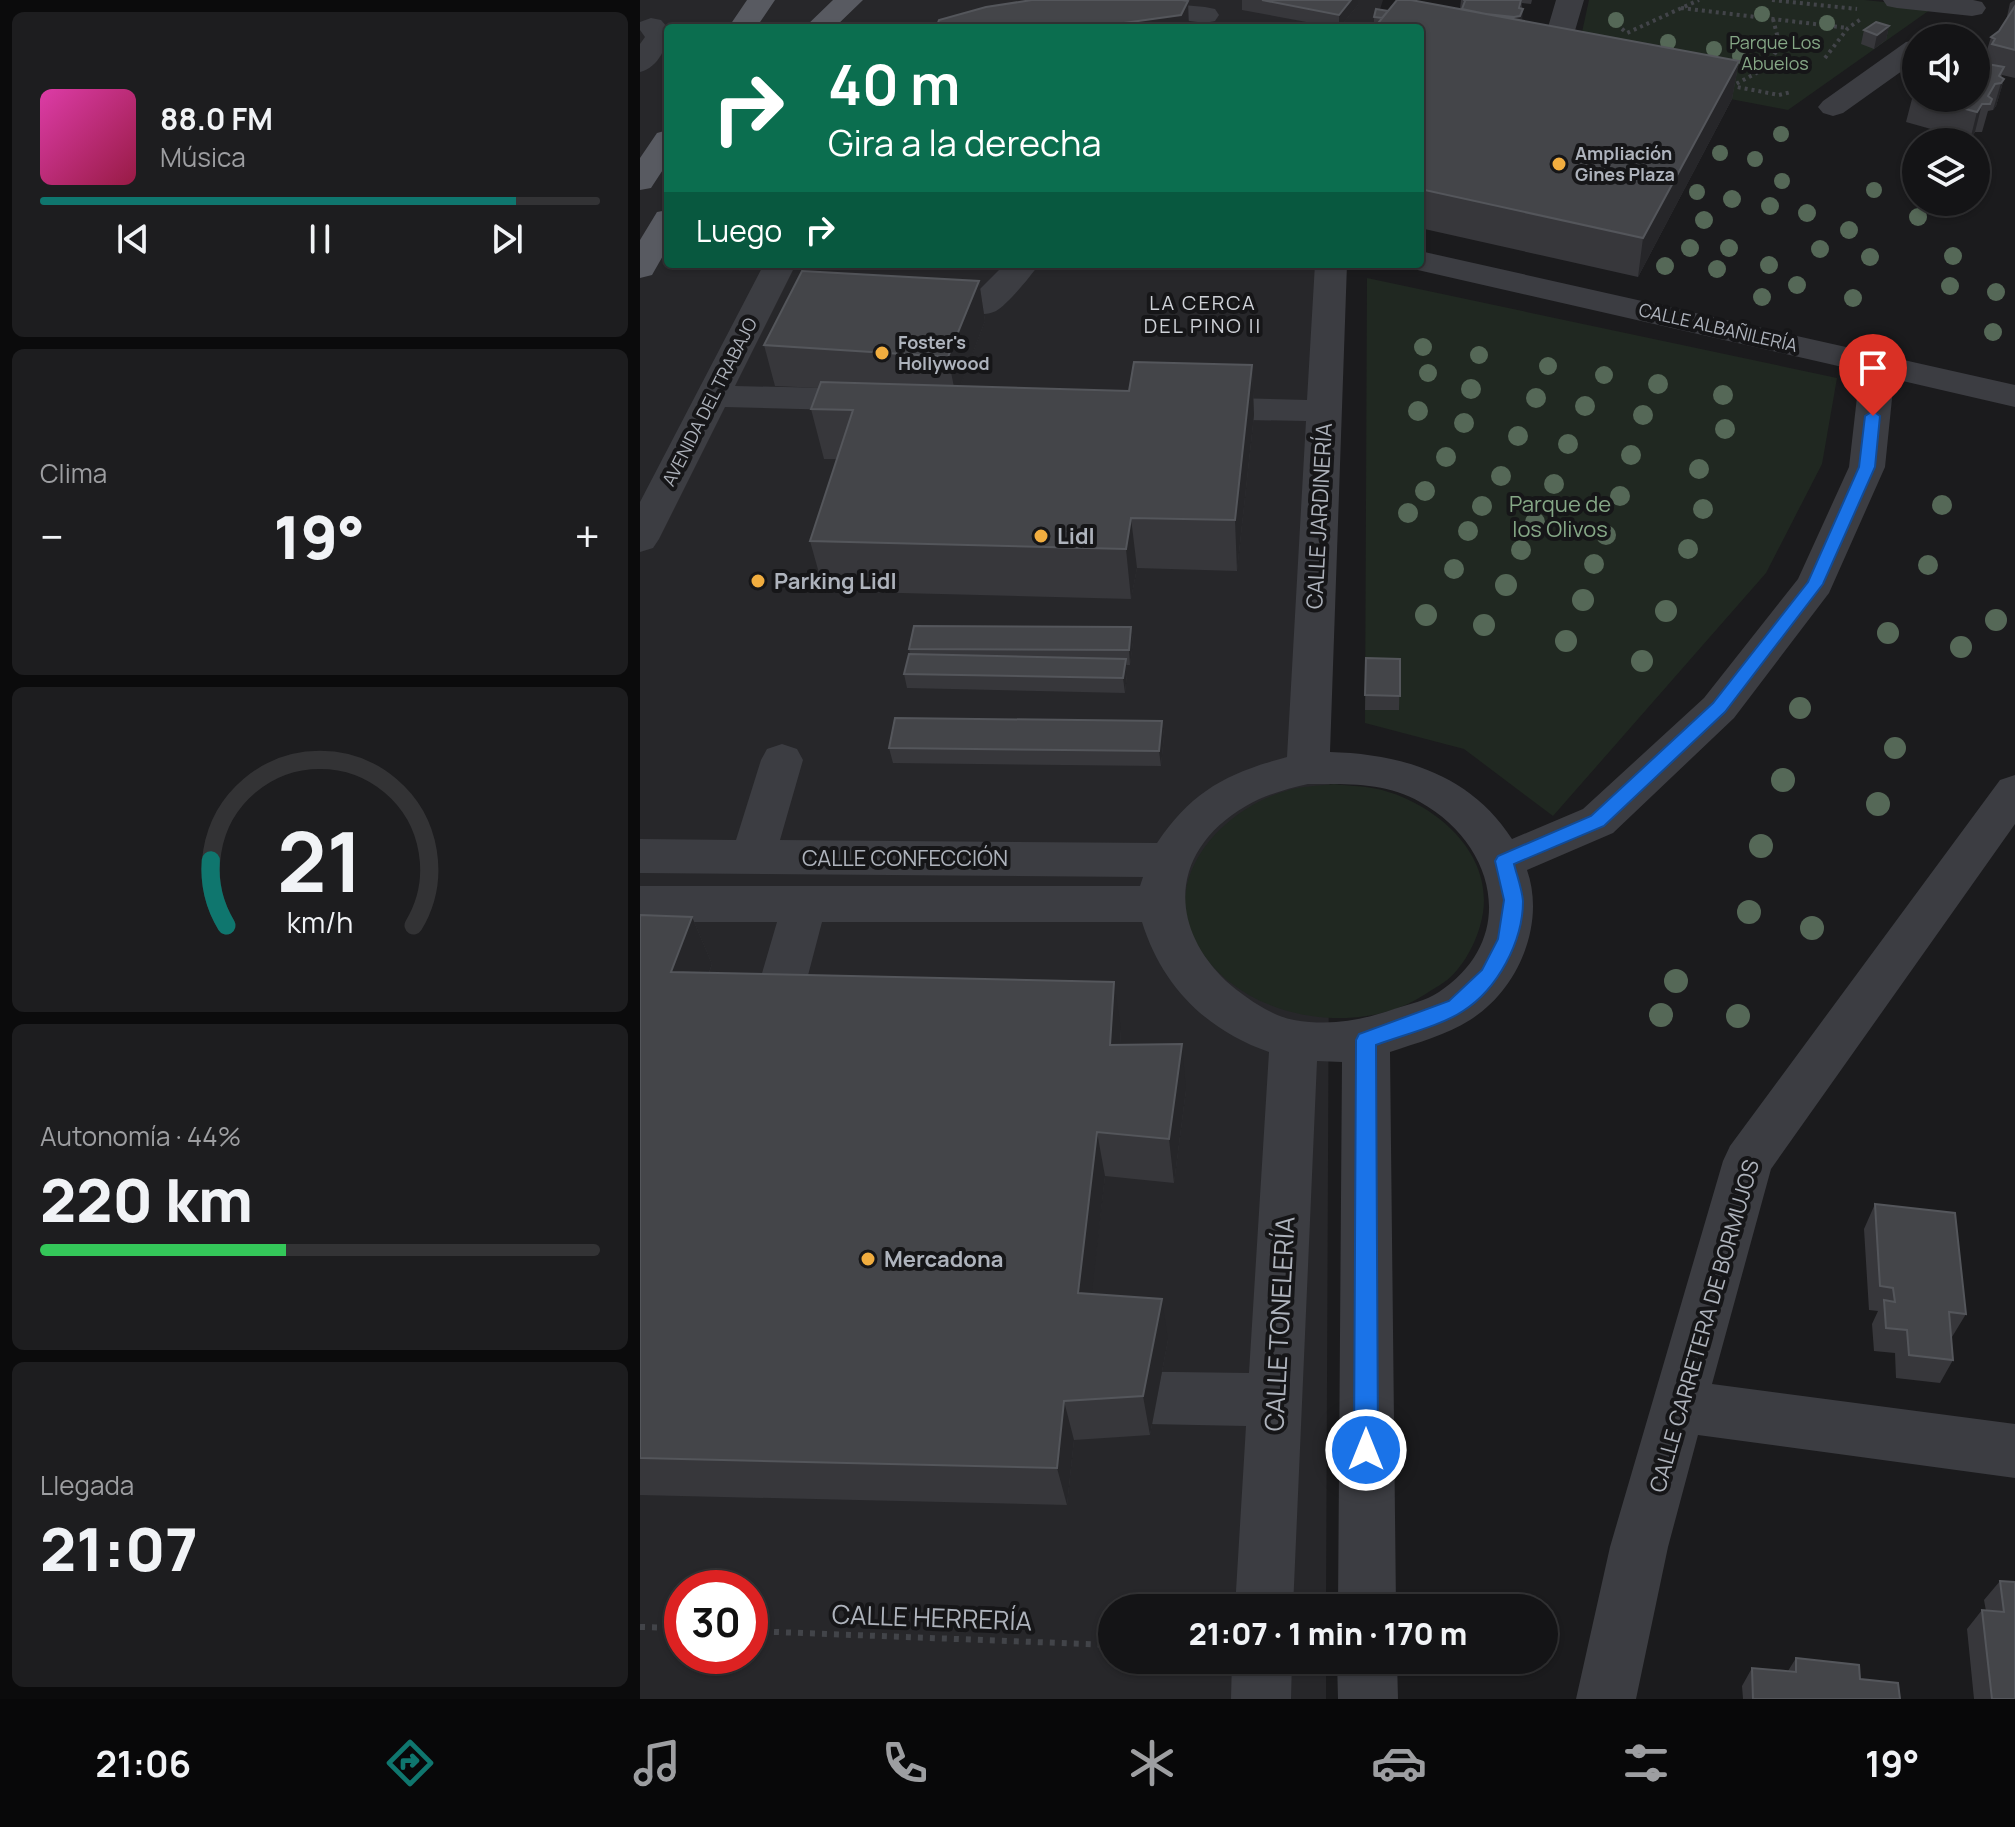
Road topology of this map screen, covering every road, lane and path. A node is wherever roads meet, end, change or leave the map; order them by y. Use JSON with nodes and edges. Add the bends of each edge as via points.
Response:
{"nodes":[{"id":1,"x":761,"y":0,"type":"edge"},
{"id":2,"x":849,"y":0,"type":"edge"},
{"id":3,"x":1570,"y":0,"type":"edge"},
{"id":4,"x":1699,"y":0,"type":"edge"},
{"id":5,"x":1897,"y":0,"type":"edge"},
{"id":6,"x":1148,"y":3,"type":"edge"},
{"id":7,"x":1978,"y":4,"type":"edge"},
{"id":8,"x":1107,"y":5,"type":"edge"},
{"id":9,"x":1681,"y":8,"type":"junction"},
{"id":10,"x":1205,"y":15,"type":"dead end"},
{"id":11,"x":1605,"y":15,"type":"dead end"},
{"id":12,"x":1866,"y":15,"type":"dead end"},
{"id":13,"x":1773,"y":19,"type":"junction"},
{"id":14,"x":644,"y":24,"type":"edge"},
{"id":15,"x":745,"y":24,"type":"edge"},
{"id":16,"x":822,"y":24,"type":"edge"},
{"id":17,"x":1949,"y":24,"type":"edge"},
{"id":18,"x":1848,"y":28,"type":"junction"},
{"id":19,"x":1555,"y":51,"type":"edge"},
{"id":20,"x":1902,"y":58,"type":"edge"},
{"id":21,"x":640,"y":63,"type":"edge"},
{"id":22,"x":1820,"y":66,"type":"dead end"},
{"id":23,"x":1801,"y":91,"type":"dead end"},
{"id":24,"x":1833,"y":107,"type":"dead end"},
{"id":25,"x":664,"y":145,"type":"edge"},
{"id":26,"x":640,"y":181,"type":"edge"},
{"id":27,"x":664,"y":226,"type":"edge"},
{"id":28,"x":1424,"y":262,"type":"edge"},
{"id":29,"x":640,"y":268,"type":"edge"},
{"id":30,"x":1019,"y":268,"type":"edge"},
{"id":31,"x":1331,"y":268,"type":"edge"},
{"id":32,"x":781,"y":282,"type":"edge"},
{"id":33,"x":891,"y":298,"type":"edge"},
{"id":34,"x":1878,"y":364,"type":"junction"},
{"id":35,"x":713,"y":396,"type":"junction"},
{"id":36,"x":2015,"y":396,"type":"edge"},
{"id":37,"x":901,"y":401,"type":"edge"},
{"id":38,"x":1167,"y":408,"type":"edge"},
{"id":39,"x":1324,"y":411,"type":"junction"},
{"id":40,"x":640,"y":539,"type":"edge"},
{"id":41,"x":782,"y":760,"type":"dead end"},
{"id":42,"x":1308,"y":768,"type":"junction"},
{"id":43,"x":2015,"y":791,"type":"edge"},
{"id":44,"x":640,"y":856,"type":"edge"},
{"id":45,"x":753,"y":857,"type":"junction"},
{"id":46,"x":1170,"y":860,"type":"junction"},
{"id":47,"x":1504,"y":861,"type":"junction"},
{"id":48,"x":640,"y":897,"type":"edge"},
{"id":49,"x":805,"y":903,"type":"junction"},
{"id":50,"x":640,"y":904,"type":"edge"},
{"id":51,"x":1161,"y":904,"type":"junction"},
{"id":52,"x":772,"y":1021,"type":"edge"},
{"id":53,"x":1294,"y":1040,"type":"junction"},
{"id":54,"x":1366,"y":1040,"type":"junction"},
{"id":55,"x":1057,"y":1395,"type":"edge"},
{"id":56,"x":1276,"y":1400,"type":"junction"},
{"id":57,"x":1679,"y":1406,"type":"junction"},
{"id":58,"x":2015,"y":1451,"type":"edge"},
{"id":59,"x":1265,"y":1594,"type":"edge"},
{"id":60,"x":1367,"y":1594,"type":"edge"},
{"id":61,"x":640,"y":1627,"type":"edge"},
{"id":62,"x":664,"y":1628,"type":"edge"},
{"id":63,"x":768,"y":1632,"type":"edge"},
{"id":64,"x":1098,"y":1644,"type":"edge"},
{"id":65,"x":1262,"y":1674,"type":"edge"},
{"id":66,"x":1367,"y":1674,"type":"edge"},
{"id":67,"x":1261,"y":1699,"type":"edge"},
{"id":68,"x":1368,"y":1699,"type":"edge"},
{"id":69,"x":1606,"y":1699,"type":"edge"}],
"edges":[{"from":1,"to":15,"type":"main road"},
{"from":2,"to":16,"type":"main road"},
{"from":3,"to":19,"type":"street"},
{"from":4,"to":9,"type":"path"},
{"from":5,"to":7,"type":"street"},
{"from":6,"to":8,"type":"street"},
{"from":6,"to":10,"type":"street"},
{"from":7,"to":17,"type":"street"},
{"from":9,"to":11,"type":"path","via":[[1627,33]]},
{"from":9,"to":13,"type":"path"},
{"from":12,"to":18,"type":"path"},
{"from":13,"to":18,"type":"path"},
{"from":13,"to":23,"type":"path","via":[[1780,46],[1764,69],[1732,86],[1779,95]]},
{"from":14,"to":21,"type":"street","via":[[660,36]]},
{"from":18,"to":22,"type":"path"},
{"from":20,"to":24,"type":"street"},
{"from":25,"to":26,"type":"main road"},
{"from":27,"to":29,"type":"main road"},
{"from":28,"to":34,"type":"street","name":"CALLE ALBAÑILERÍA"},
{"from":30,"to":33,"type":"street","via":[[984,304]]},
{"from":31,"to":39,"type":"street","name":"CALLE JARDINERÍA"},
{"from":32,"to":35,"type":"street","name":"AVENIDA DEL TRABAJO"},
{"from":34,"to":36,"type":"street","name":"CALLE ALBAÑILERÍA"},
{"from":34,"to":47,"type":"street","via":[[1867,467],[1815,584],[1719,708],[1598,821]]},
{"from":35,"to":37,"type":"street"},
{"from":35,"to":40,"type":"street","name":"AVENIDA DEL TRABAJO"},
{"from":38,"to":39,"type":"street"},
{"from":39,"to":42,"type":"street","name":"CALLE JARDINERÍA"},
{"from":41,"to":45,"type":"street"},
{"from":42,"to":46,"type":"street","via":[[1263,779],[1223,799],[1192,826]]},
{"from":42,"to":47,"type":"street","via":[[1357,768],[1433,790],[1481,825]]},
{"from":43,"to":57,"type":"street","name":"CALLE CARRETERA DE BORMUJOS","via":[[1748,1161]]},
{"from":44,"to":45,"type":"street","name":"CALLE CONFECCIÓN"},
{"from":45,"to":46,"type":"street","name":"CALLE CONFECCIÓN"},
{"from":45,"to":48,"type":"street"},
{"from":46,"to":51,"type":"street"},
{"from":47,"to":54,"type":"street","via":[[1513,900],[1508,939],[1488,976],[1456,1006]]},
{"from":49,"to":50,"type":"street","name":"CALLE CONFECCIÓN"},
{"from":49,"to":51,"type":"street","name":"CALLE CONFECCIÓN"},
{"from":49,"to":52,"type":"street"},
{"from":51,"to":53,"type":"street","via":[[1168,942],[1190,978],[1223,1009]]},
{"from":53,"to":54,"type":"street"},
{"from":53,"to":56,"type":"street","name":"CALLE TONELERÍA"},
{"from":54,"to":60,"type":"street"},
{"from":55,"to":56,"type":"street"},
{"from":56,"to":59,"type":"street","name":"CALLE TONELERÍA"},
{"from":57,"to":58,"type":"street"},
{"from":57,"to":69,"type":"street","name":"CALLE CARRETERA DE BORMUJOS","via":[[1639,1547]]},
{"from":61,"to":62,"type":"path"},
{"from":63,"to":64,"type":"path","name":"CALLE HERRERÍA"},
{"from":65,"to":67,"type":"street"},
{"from":66,"to":68,"type":"street"}]}
